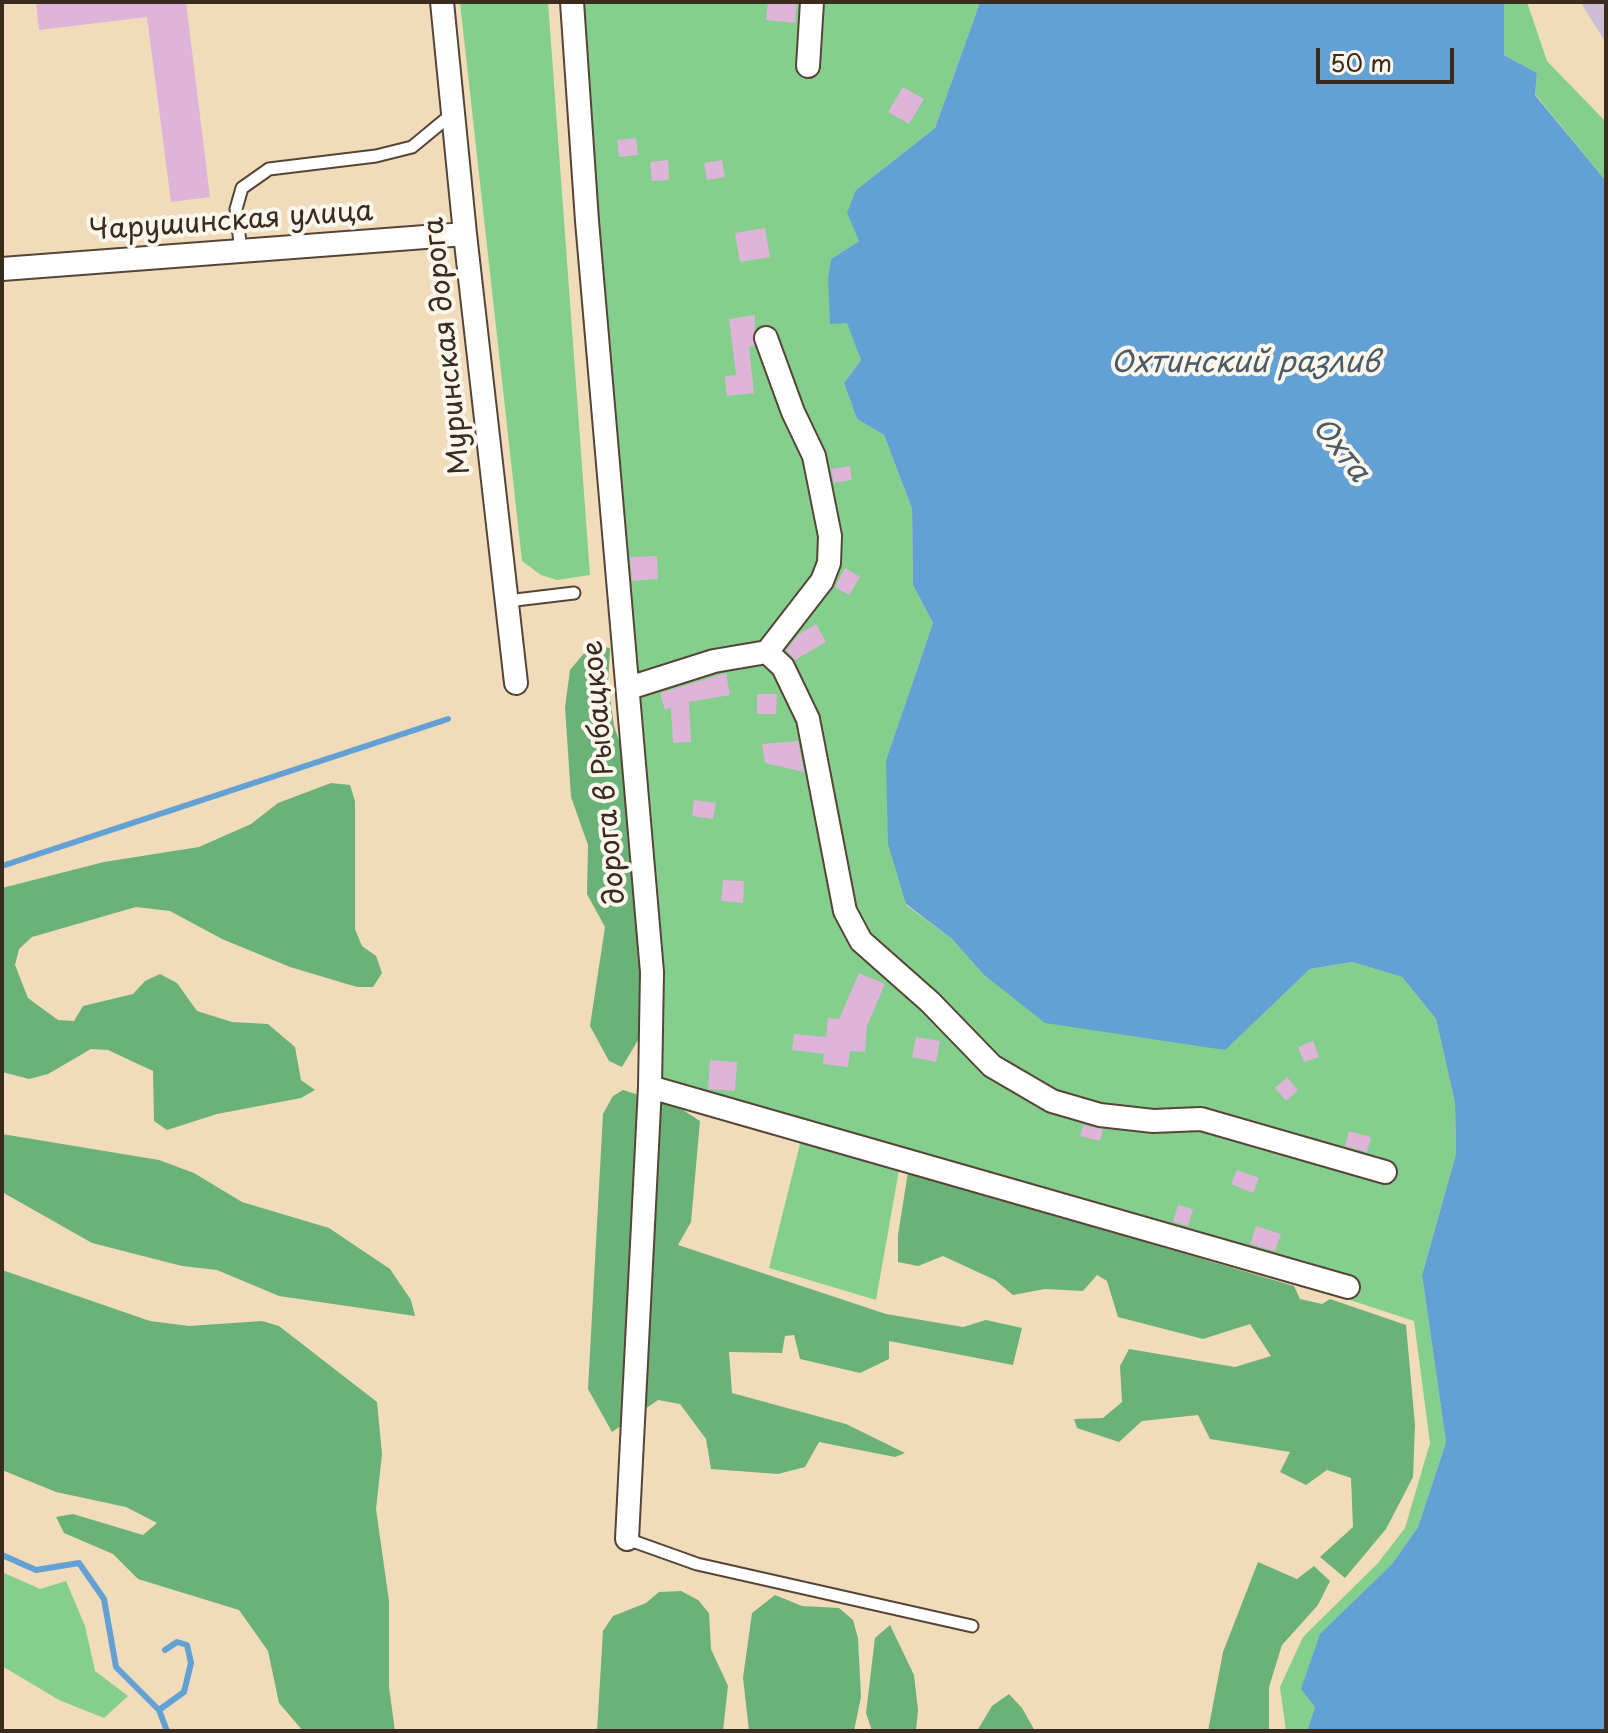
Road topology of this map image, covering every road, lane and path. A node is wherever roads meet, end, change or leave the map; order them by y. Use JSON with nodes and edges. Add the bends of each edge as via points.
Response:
{"nodes":[{"id":1,"x":442,"y":2,"type":"edge"},
{"id":2,"x":572,"y":2,"type":"edge"},
{"id":3,"x":812,"y":2,"type":"edge"},
{"id":4,"x":808,"y":66,"type":"dead end"},
{"id":5,"x":453,"y":114,"type":"junction"},
{"id":6,"x":465,"y":234,"type":"junction"},
{"id":7,"x":241,"y":251,"type":"junction"},
{"id":8,"x":2,"y":269,"type":"edge"},
{"id":9,"x":766,"y":338,"type":"dead end"},
{"id":10,"x":574,"y":593,"type":"dead end"},
{"id":11,"x":507,"y":601,"type":"junction"},
{"id":12,"x":767,"y":652,"type":"junction"},
{"id":13,"x":516,"y":683,"type":"dead end"},
{"id":14,"x":629,"y":688,"type":"junction"},
{"id":15,"x":650,"y":1087,"type":"junction"},
{"id":16,"x":1385,"y":1172,"type":"dead end"},
{"id":17,"x":1348,"y":1287,"type":"dead end"},
{"id":18,"x":627,"y":1539,"type":"joint"},
{"id":19,"x":972,"y":1626,"type":"dead end"}],
"edges":[{"from":1,"to":5,"type":"street","name":"Муринская дорога"},
{"from":2,"to":14,"type":"street","name":"дорога в Рыбацкое"},
{"from":3,"to":4,"type":"street"},
{"from":5,"to":6,"type":"street","name":"Муринская дорога"},
{"from":5,"to":7,"type":"lane","via":[[412,147],[269,169],[242,188],[236,209]]},
{"from":6,"to":7,"type":"street","name":"Чарушинская улица"},
{"from":6,"to":11,"type":"street","name":"Муринская дорога"},
{"from":7,"to":8,"type":"street","name":"Чарушинская улица"},
{"from":9,"to":12,"type":"street","via":[[814,456],[830,536],[822,581]]},
{"from":10,"to":11,"type":"lane"},
{"from":11,"to":13,"type":"street","name":"Муринская дорога"},
{"from":12,"to":14,"type":"street","via":[[714,661]]},
{"from":12,"to":16,"type":"street","via":[[783,667],[808,719],[845,911],[861,941],[992,1066],[1052,1101],[1100,1115],[1201,1119]]},
{"from":14,"to":15,"type":"street","name":"дорога в Рыбацкое","via":[[652,972]]},
{"from":15,"to":17,"type":"street"},
{"from":15,"to":18,"type":"street","name":"дорога в Рыбацкое"},
{"from":18,"to":19,"type":"lane","via":[[697,1564]]}]}
